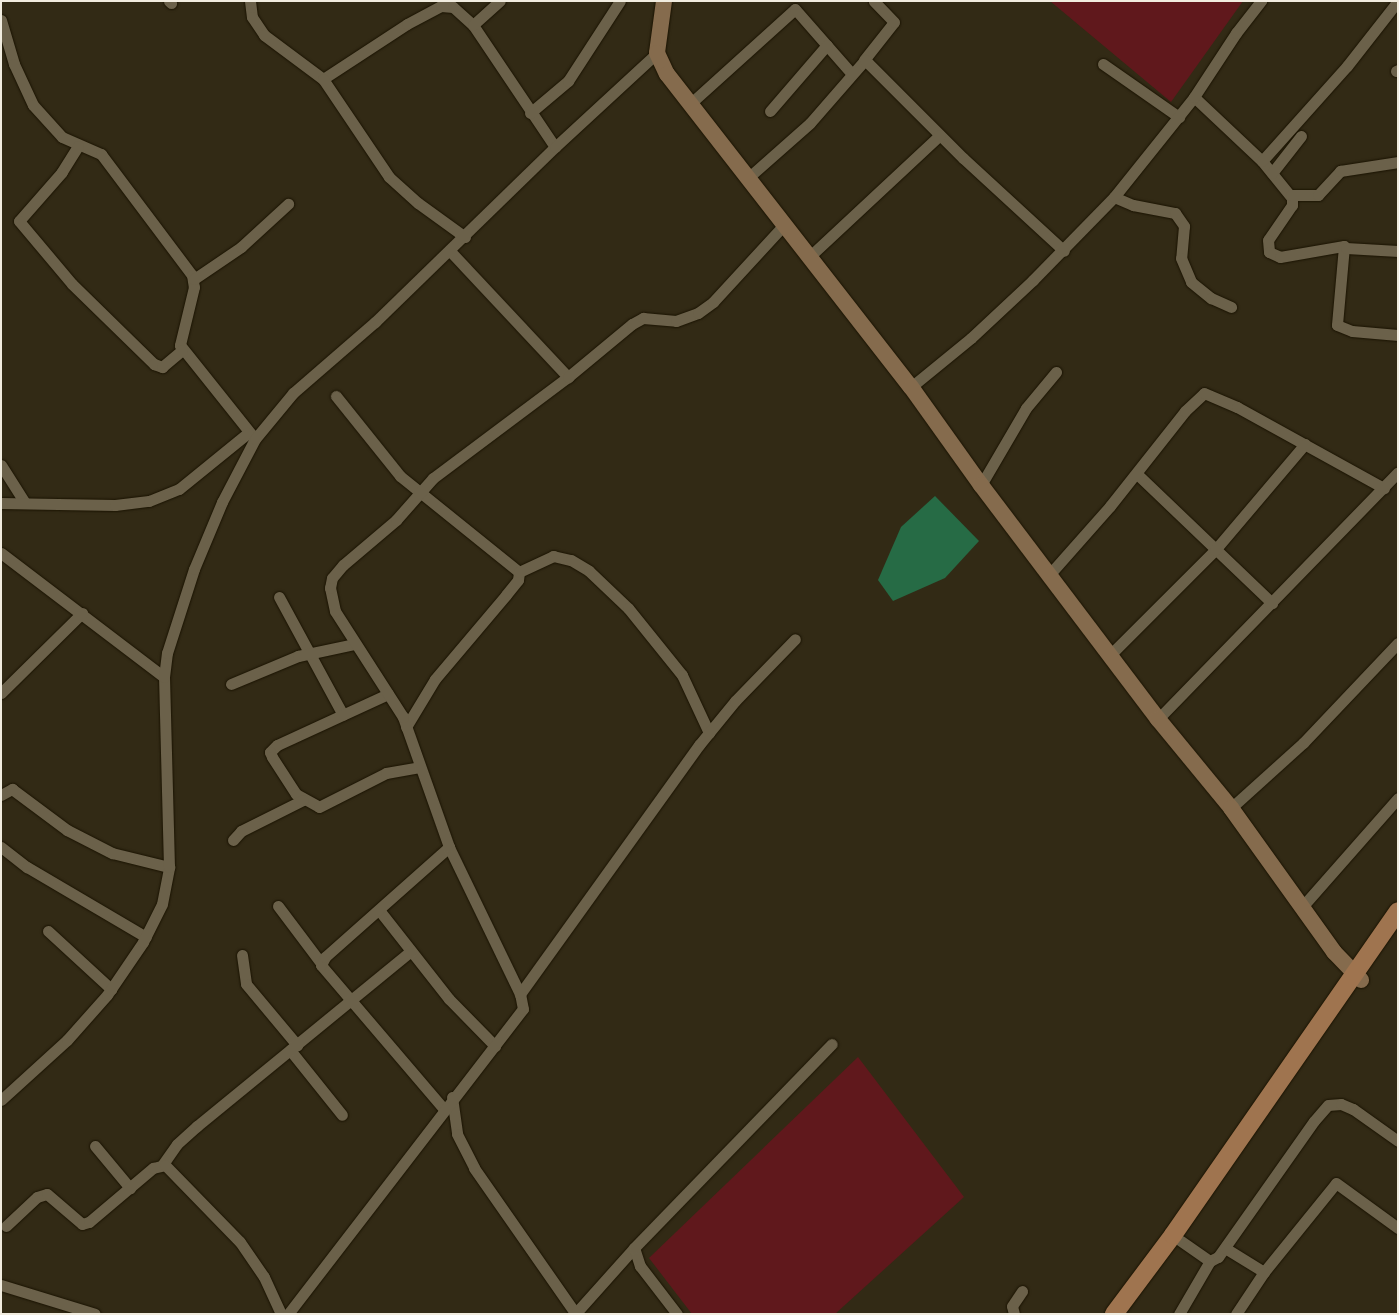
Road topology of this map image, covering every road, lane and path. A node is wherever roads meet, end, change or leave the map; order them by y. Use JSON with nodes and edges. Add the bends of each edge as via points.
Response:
{"nodes":[{"id":1,"x":250,"y":1,"type":"edge"},
{"id":2,"x":500,"y":1,"type":"edge"},
{"id":3,"x":620,"y":1,"type":"edge"},
{"id":4,"x":664,"y":1,"type":"edge"},
{"id":5,"x":874,"y":1,"type":"edge"},
{"id":6,"x":1261,"y":1,"type":"edge"},
{"id":7,"x":1398,"y":1,"type":"edge"},
{"id":8,"x":1,"y":20,"type":"edge"},
{"id":9,"x":473,"y":25,"type":"junction"},
{"id":10,"x":827,"y":45,"type":"junction"},
{"id":11,"x":658,"y":53,"type":"junction"},
{"id":12,"x":864,"y":60,"type":"junction"},
{"id":13,"x":1103,"y":64,"type":"dead end"},
{"id":14,"x":851,"y":73,"type":"junction"},
{"id":15,"x":323,"y":79,"type":"junction"},
{"id":16,"x":1194,"y":97,"type":"junction"},
{"id":17,"x":691,"y":103,"type":"junction"},
{"id":18,"x":770,"y":111,"type":"dead end"},
{"id":19,"x":530,"y":113,"type":"junction"},
{"id":20,"x":1179,"y":118,"type":"junction"},
{"id":21,"x":940,"y":135,"type":"junction"},
{"id":22,"x":1301,"y":136,"type":"dead end"},
{"id":23,"x":78,"y":146,"type":"junction"},
{"id":24,"x":555,"y":147,"type":"junction"},
{"id":25,"x":1262,"y":160,"type":"junction"},
{"id":26,"x":1398,"y":162,"type":"edge"},
{"id":27,"x":1272,"y":173,"type":"junction"},
{"id":28,"x":748,"y":177,"type":"junction"},
{"id":29,"x":1291,"y":196,"type":"junction"},
{"id":30,"x":1114,"y":197,"type":"junction"},
{"id":31,"x":288,"y":204,"type":"dead end"},
{"id":32,"x":783,"y":226,"type":"junction"},
{"id":33,"x":465,"y":238,"type":"junction"},
{"id":34,"x":1346,"y":248,"type":"junction"},
{"id":35,"x":450,"y":251,"type":"junction"},
{"id":36,"x":1064,"y":251,"type":"junction"},
{"id":37,"x":1398,"y":251,"type":"edge"},
{"id":38,"x":808,"y":258,"type":"junction"},
{"id":39,"x":194,"y":279,"type":"junction"},
{"id":40,"x":1231,"y":307,"type":"dead end"},
{"id":41,"x":1398,"y":335,"type":"edge"},
{"id":42,"x":182,"y":350,"type":"junction"},
{"id":43,"x":1056,"y":372,"type":"dead end"},
{"id":44,"x":568,"y":377,"type":"junction"},
{"id":45,"x":911,"y":387,"type":"junction"},
{"id":46,"x":336,"y":396,"type":"dead end"},
{"id":47,"x":252,"y":436,"type":"junction"},
{"id":48,"x":1304,"y":444,"type":"junction"},
{"id":49,"x":1,"y":465,"type":"edge"},
{"id":50,"x":1398,"y":472,"type":"edge"},
{"id":51,"x":1137,"y":474,"type":"junction"},
{"id":52,"x":981,"y":485,"type":"junction"},
{"id":53,"x":1384,"y":488,"type":"junction"},
{"id":54,"x":419,"y":491,"type":"junction"},
{"id":55,"x":1,"y":503,"type":"edge"},
{"id":56,"x":25,"y":503,"type":"junction"},
{"id":57,"x":1215,"y":550,"type":"junction"},
{"id":58,"x":1,"y":554,"type":"edge"},
{"id":59,"x":519,"y":572,"type":"junction"},
{"id":60,"x":1049,"y":575,"type":"junction"},
{"id":61,"x":279,"y":597,"type":"dead end"},
{"id":62,"x":1272,"y":603,"type":"junction"},
{"id":63,"x":82,"y":613,"type":"junction"},
{"id":64,"x":795,"y":639,"type":"dead end"},
{"id":65,"x":1398,"y":643,"type":"edge"},
{"id":66,"x":354,"y":644,"type":"junction"},
{"id":67,"x":309,"y":654,"type":"junction"},
{"id":68,"x":1110,"y":655,"type":"junction"},
{"id":69,"x":164,"y":677,"type":"junction"},
{"id":70,"x":231,"y":684,"type":"dead end"},
{"id":71,"x":1,"y":693,"type":"edge"},
{"id":72,"x":388,"y":694,"type":"junction"},
{"id":73,"x":343,"y":715,"type":"junction"},
{"id":74,"x":1158,"y":719,"type":"junction"},
{"id":75,"x":406,"y":726,"type":"junction"},
{"id":76,"x":709,"y":733,"type":"junction"},
{"id":77,"x":419,"y":766,"type":"junction"},
{"id":78,"x":1,"y":795,"type":"edge"},
{"id":79,"x":1398,"y":798,"type":"edge"},
{"id":80,"x":303,"y":800,"type":"junction"},
{"id":81,"x":1231,"y":808,"type":"junction"},
{"id":82,"x":233,"y":840,"type":"dead end"},
{"id":83,"x":1,"y":847,"type":"edge"},
{"id":84,"x":448,"y":847,"type":"junction"},
{"id":85,"x":169,"y":867,"type":"junction"},
{"id":86,"x":278,"y":906,"type":"dead end"},
{"id":87,"x":1302,"y":907,"type":"junction"},
{"id":88,"x":379,"y":910,"type":"junction"},
{"id":89,"x":1398,"y":911,"type":"edge"},
{"id":90,"x":1398,"y":928,"type":"edge"},
{"id":91,"x":48,"y":930,"type":"dead end"},
{"id":92,"x":146,"y":937,"type":"junction"},
{"id":93,"x":411,"y":951,"type":"junction"},
{"id":94,"x":242,"y":955,"type":"dead end"},
{"id":95,"x":321,"y":963,"type":"junction"},
{"id":96,"x":1357,"y":976,"type":"junction"},
{"id":97,"x":111,"y":989,"type":"junction"},
{"id":98,"x":520,"y":994,"type":"junction"},
{"id":99,"x":349,"y":1002,"type":"junction"},
{"id":100,"x":832,"y":1044,"type":"dead end"},
{"id":101,"x":495,"y":1046,"type":"junction"},
{"id":102,"x":294,"y":1047,"type":"junction"},
{"id":103,"x":452,"y":1098,"type":"junction"},
{"id":104,"x":1,"y":1100,"type":"edge"},
{"id":105,"x":443,"y":1108,"type":"junction"},
{"id":106,"x":342,"y":1115,"type":"dead end"},
{"id":107,"x":1398,"y":1141,"type":"edge"},
{"id":108,"x":95,"y":1146,"type":"dead end"},
{"id":109,"x":163,"y":1164,"type":"junction"},
{"id":110,"x":130,"y":1188,"type":"junction"},
{"id":111,"x":6,"y":1226,"type":"dead end"},
{"id":112,"x":1398,"y":1228,"type":"edge"},
{"id":113,"x":1180,"y":1241,"type":"junction"},
{"id":114,"x":634,"y":1248,"type":"junction"},
{"id":115,"x":1225,"y":1248,"type":"junction"},
{"id":116,"x":1210,"y":1261,"type":"junction"},
{"id":117,"x":1264,"y":1272,"type":"junction"},
{"id":118,"x":1,"y":1285,"type":"edge"},
{"id":119,"x":1022,"y":1291,"type":"dead end"},
{"id":120,"x":95,"y":1314,"type":"edge"},
{"id":121,"x":282,"y":1314,"type":"edge"},
{"id":122,"x":288,"y":1314,"type":"edge"},
{"id":123,"x":575,"y":1314,"type":"edge"},
{"id":124,"x":677,"y":1314,"type":"edge"},
{"id":125,"x":1014,"y":1314,"type":"edge"},
{"id":126,"x":1114,"y":1314,"type":"edge"},
{"id":127,"x":1127,"y":1314,"type":"edge"},
{"id":128,"x":1178,"y":1314,"type":"edge"},
{"id":129,"x":1236,"y":1314,"type":"edge"}],
"edges":[{"from":1,"to":15,"type":"street","via":[[252,17],[264,35]]},
{"from":2,"to":9,"type":"street"},
{"from":3,"to":19,"type":"street","via":[[568,81]]},
{"from":4,"to":11,"type":"street"},
{"from":5,"to":12,"type":"street","via":[[894,22]]},
{"from":6,"to":16,"type":"street","via":[[1236,32]]},
{"from":7,"to":25,"type":"street","via":[[1347,66]]},
{"from":8,"to":23,"type":"street","via":[[14,64],[34,105],[58,134]]},
{"from":9,"to":15,"type":"street","via":[[453,7],[441,6]]},
{"from":9,"to":19,"type":"street"},
{"from":10,"to":14,"type":"street"},
{"from":10,"to":17,"type":"street","via":[[795,10]]},
{"from":10,"to":18,"type":"street"},
{"from":11,"to":17,"type":"street","via":[[661,66]]},
{"from":11,"to":24,"type":"street"},
{"from":12,"to":14,"type":"street"},
{"from":12,"to":21,"type":"street"},
{"from":13,"to":20,"type":"street"},
{"from":14,"to":28,"type":"street","via":[[810,122]]},
{"from":15,"to":33,"type":"street","via":[[389,177]]},
{"from":16,"to":20,"type":"street"},
{"from":16,"to":25,"type":"street"},
{"from":17,"to":28,"type":"street"},
{"from":19,"to":24,"type":"street"},
{"from":20,"to":30,"type":"street"},
{"from":21,"to":36,"type":"street"},
{"from":21,"to":38,"type":"street"},
{"from":22,"to":27,"type":"street"},
{"from":23,"to":39,"type":"street","via":[[95,150],[106,160]]},
{"from":23,"to":42,"type":"street","via":[[62,172],[20,221],[72,284],[154,364],[162,367]]},
{"from":24,"to":33,"type":"street"},
{"from":25,"to":27,"type":"street"},
{"from":26,"to":29,"type":"street","via":[[1340,171],[1318,195]]},
{"from":27,"to":29,"type":"street"},
{"from":28,"to":32,"type":"street"},
{"from":29,"to":34,"type":"street","via":[[1292,205],[1268,243],[1270,254],[1280,257],[1341,245]]},
{"from":30,"to":36,"type":"street"},
{"from":30,"to":40,"type":"street","via":[[1133,205],[1175,213],[1184,226],[1181,258],[1191,282],[1210,298]]},
{"from":31,"to":39,"type":"street","via":[[241,247]]},
{"from":32,"to":38,"type":"street"},
{"from":32,"to":44,"type":"street","via":[[713,302],[698,313],[676,321],[643,318]]},
{"from":33,"to":35,"type":"street"},
{"from":34,"to":37,"type":"street"},
{"from":34,"to":41,"type":"street","via":[[1338,325],[1352,331]]},
{"from":35,"to":44,"type":"street"},
{"from":35,"to":47,"type":"street","via":[[375,322],[292,393]]},
{"from":36,"to":45,"type":"street","via":[[971,338]]},
{"from":38,"to":45,"type":"street"},
{"from":39,"to":42,"type":"street","via":[[179,340]]},
{"from":42,"to":47,"type":"street"},
{"from":43,"to":52,"type":"street","via":[[1026,408]]},
{"from":44,"to":54,"type":"street"},
{"from":45,"to":52,"type":"street"},
{"from":46,"to":54,"type":"street","via":[[396,471]]},
{"from":47,"to":56,"type":"street","via":[[179,489],[149,501],[115,505]]},
{"from":47,"to":69,"type":"street","via":[[194,569],[172,633]]},
{"from":48,"to":51,"type":"street","via":[[1204,393],[1181,416]]},
{"from":48,"to":53,"type":"street"},
{"from":48,"to":57,"type":"street"},
{"from":49,"to":56,"type":"street"},
{"from":50,"to":53,"type":"street"},
{"from":51,"to":57,"type":"street"},
{"from":51,"to":60,"type":"street"},
{"from":52,"to":60,"type":"street"},
{"from":53,"to":62,"type":"street"},
{"from":54,"to":59,"type":"street"},
{"from":54,"to":66,"type":"street","via":[[396,520],[332,578],[330,598]]},
{"from":55,"to":56,"type":"street"},
{"from":57,"to":62,"type":"street"},
{"from":57,"to":68,"type":"street"},
{"from":58,"to":63,"type":"street"},
{"from":59,"to":75,"type":"street","via":[[518,580],[435,679]]},
{"from":59,"to":76,"type":"street","via":[[553,556],[571,560],[589,571],[628,608],[682,675]]},
{"from":60,"to":68,"type":"street"},
{"from":61,"to":67,"type":"street"},
{"from":62,"to":74,"type":"street"},
{"from":63,"to":69,"type":"street"},
{"from":63,"to":71,"type":"street"},
{"from":64,"to":76,"type":"street"},
{"from":65,"to":81,"type":"street","via":[[1302,742]]},
{"from":66,"to":67,"type":"street"},
{"from":66,"to":72,"type":"street"},
{"from":67,"to":70,"type":"street"},
{"from":67,"to":73,"type":"street"},
{"from":68,"to":74,"type":"street"},
{"from":69,"to":85,"type":"street"},
{"from":72,"to":73,"type":"street"},
{"from":72,"to":75,"type":"street"},
{"from":73,"to":80,"type":"street","via":[[277,745],[270,752],[276,768]]},
{"from":74,"to":81,"type":"street"},
{"from":75,"to":77,"type":"street"},
{"from":76,"to":98,"type":"street"},
{"from":77,"to":80,"type":"street","via":[[386,773],[325,806],[314,806]]},
{"from":77,"to":84,"type":"street"},
{"from":78,"to":85,"type":"street","via":[[12,789],[66,830],[112,853]]},
{"from":79,"to":87,"type":"street"},
{"from":80,"to":82,"type":"street","via":[[242,831]]},
{"from":81,"to":87,"type":"street"},
{"from":83,"to":92,"type":"street","via":[[27,867]]},
{"from":84,"to":88,"type":"street"},
{"from":84,"to":98,"type":"street"},
{"from":85,"to":92,"type":"street","via":[[162,904]]},
{"from":86,"to":95,"type":"street"},
{"from":87,"to":96,"type":"street"},
{"from":88,"to":93,"type":"street"},
{"from":88,"to":95,"type":"street"},
{"from":89,"to":96,"type":"main road"},
{"from":90,"to":96,"type":"main road"},
{"from":91,"to":97,"type":"street"},
{"from":92,"to":97,"type":"street"},
{"from":93,"to":99,"type":"street"},
{"from":93,"to":101,"type":"street","via":[[449,999]]},
{"from":94,"to":102,"type":"street","via":[[246,984]]},
{"from":95,"to":99,"type":"street","via":[[325,973]]},
{"from":96,"to":113,"type":"main road"},
{"from":96,"to":126,"type":"main road"},
{"from":97,"to":104,"type":"street","via":[[67,1040]]},
{"from":98,"to":101,"type":"street","via":[[522,1009],[519,1016]]},
{"from":99,"to":102,"type":"street"},
{"from":99,"to":105,"type":"street"},
{"from":100,"to":114,"type":"street"},
{"from":101,"to":103,"type":"street"},
{"from":102,"to":106,"type":"street"},
{"from":102,"to":109,"type":"street","via":[[197,1126]]},
{"from":103,"to":105,"type":"street"},
{"from":103,"to":123,"type":"street","via":[[457,1134],[474,1168]]},
{"from":105,"to":122,"type":"street"},
{"from":107,"to":115,"type":"street","via":[[1353,1109],[1341,1104],[1328,1105]]},
{"from":108,"to":110,"type":"street"},
{"from":109,"to":110,"type":"street","via":[[153,1168]]},
{"from":109,"to":121,"type":"street","via":[[181,1178],[240,1242],[264,1277]]},
{"from":110,"to":111,"type":"street","via":[[86,1224],[47,1194],[37,1197]]},
{"from":112,"to":117,"type":"street","via":[[1336,1182]]},
{"from":113,"to":116,"type":"street"},
{"from":113,"to":127,"type":"main road"},
{"from":114,"to":123,"type":"street"},
{"from":114,"to":124,"type":"street","via":[[640,1266]]},
{"from":115,"to":116,"type":"street"},
{"from":115,"to":117,"type":"street"},
{"from":116,"to":128,"type":"street"},
{"from":117,"to":129,"type":"street"},
{"from":118,"to":120,"type":"street"},
{"from":119,"to":125,"type":"street","via":[[1012,1306]]}]}
